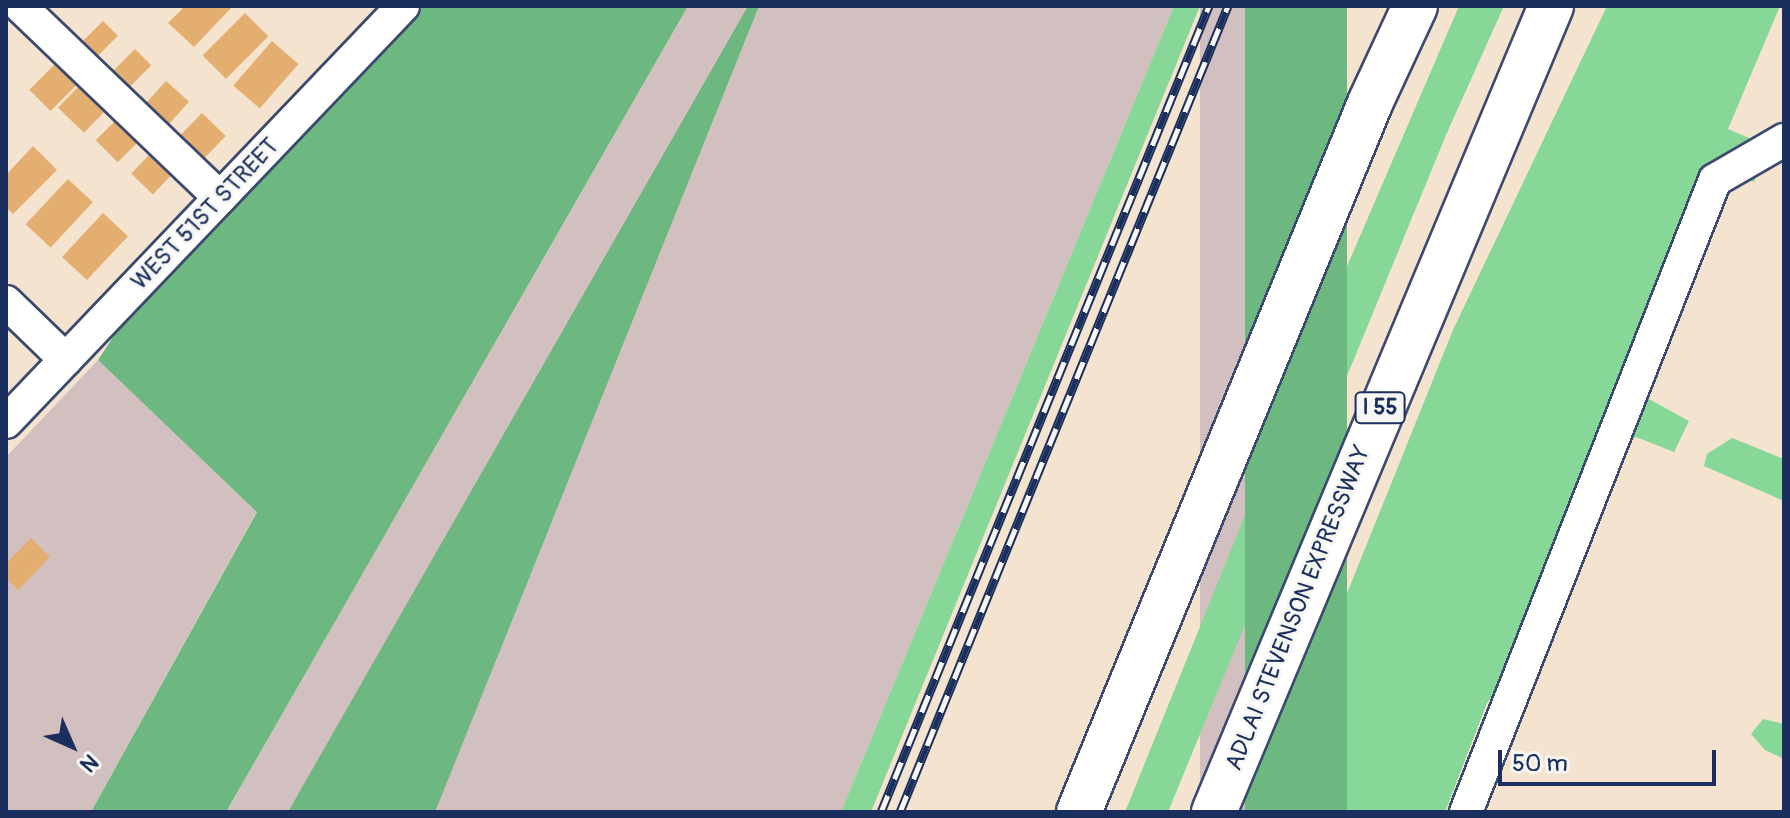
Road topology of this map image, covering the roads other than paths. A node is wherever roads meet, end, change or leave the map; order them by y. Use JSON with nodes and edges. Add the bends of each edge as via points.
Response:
{"nodes":[{"id":1,"x":20,"y":6,"type":"edge"},
{"id":2,"x":403,"y":6,"type":"edge"},
{"id":3,"x":1401,"y":6,"type":"edge"},
{"id":4,"x":1415,"y":6,"type":"edge"},
{"id":5,"x":1551,"y":6,"type":"edge"},
{"id":6,"x":1370,"y":103,"type":"junction"},
{"id":7,"x":1784,"y":140,"type":"edge"},
{"id":8,"x":220,"y":198,"type":"junction"},
{"id":9,"x":6,"y":302,"type":"edge"},
{"id":10,"x":66,"y":360,"type":"junction"},
{"id":11,"x":6,"y":422,"type":"edge"},
{"id":12,"x":1079,"y":812,"type":"edge"},
{"id":13,"x":1214,"y":812,"type":"edge"},
{"id":14,"x":1466,"y":812,"type":"edge"}],
"edges":[{"from":1,"to":8,"type":"street"},
{"from":2,"to":8,"type":"street","name":"WEST 51ST STREET"},
{"from":3,"to":6,"type":"highway"},
{"from":4,"to":6,"type":"highway"},
{"from":5,"to":13,"type":"highway","name":"ADLAI STEVENSON EXPRESSWAY","number":"I 55"},
{"from":6,"to":12,"type":"highway"},
{"from":7,"to":14,"type":"street","via":[[1715,180]]},
{"from":8,"to":10,"type":"street","name":"WEST 51ST STREET"},
{"from":9,"to":10,"type":"street"},
{"from":10,"to":11,"type":"street","name":"WEST 51ST STREET"}]}
